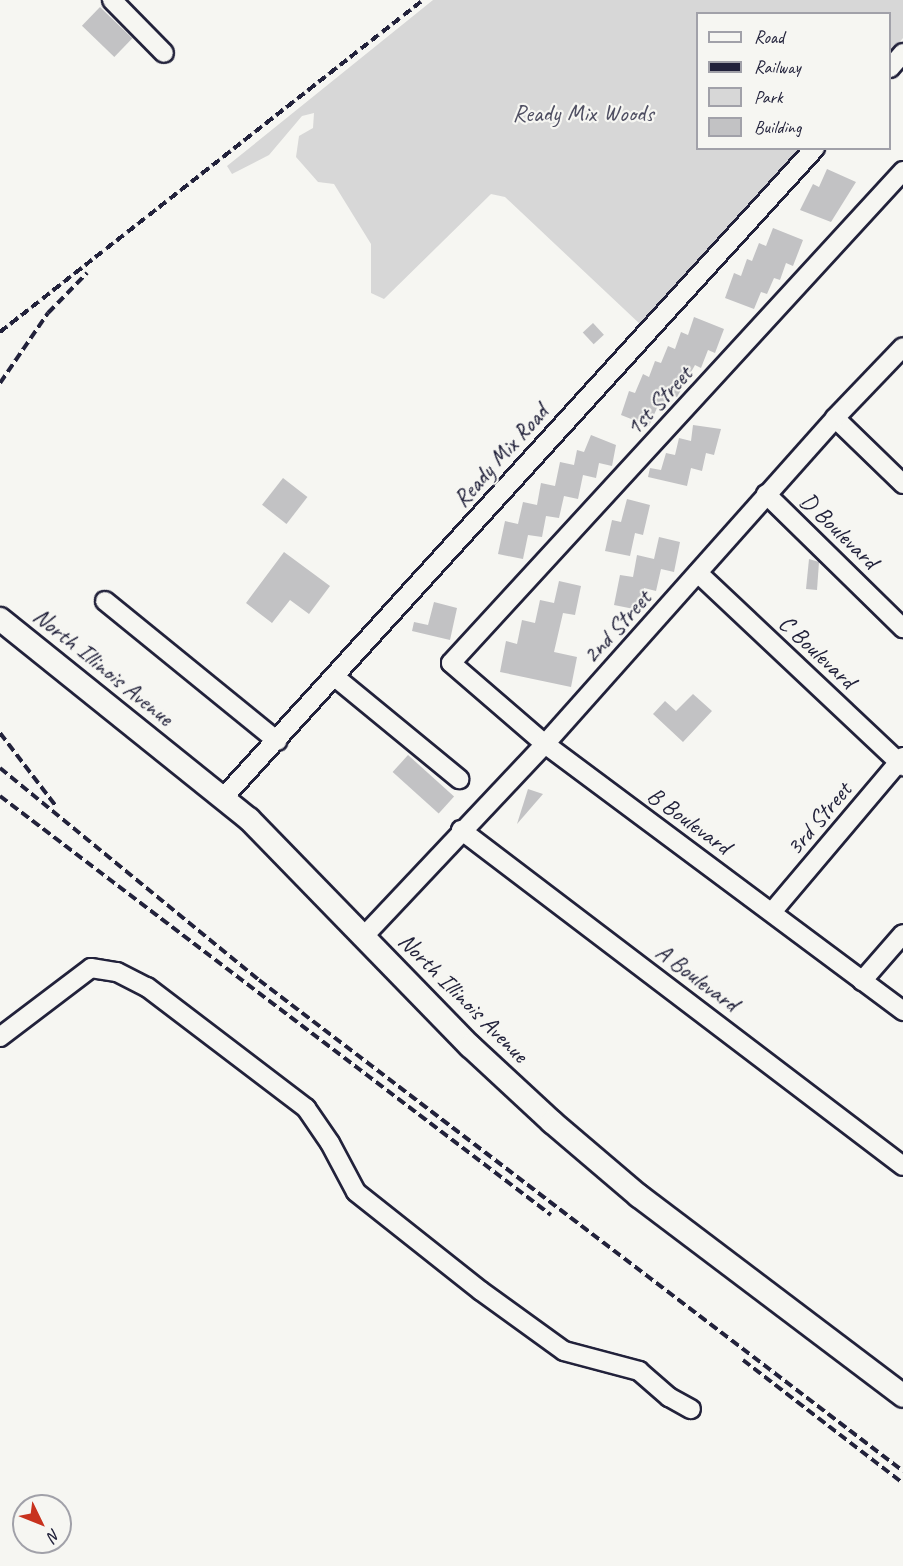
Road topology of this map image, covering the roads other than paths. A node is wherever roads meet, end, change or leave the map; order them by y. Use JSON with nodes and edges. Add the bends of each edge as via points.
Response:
{"nodes":[{"id":1,"x":112,"y":0,"type":"edge"},
{"id":2,"x":164,"y":53,"type":"dead end"},
{"id":3,"x":813,"y":150,"type":"edge"},
{"id":4,"x":903,"y":171,"type":"edge"},
{"id":5,"x":903,"y":347,"type":"edge"},
{"id":6,"x":835,"y":418,"type":"junction"},
{"id":7,"x":903,"y":484,"type":"edge"},
{"id":8,"x":766,"y":494,"type":"junction"},
{"id":9,"x":698,"y":573,"type":"junction"},
{"id":10,"x":105,"y":601,"type":"dead end"},
{"id":11,"x":0,"y":619,"type":"edge"},
{"id":12,"x":903,"y":628,"type":"edge"},
{"id":13,"x":451,"y":663,"type":"joint"},
{"id":14,"x":334,"y":677,"type":"junction"},
{"id":15,"x":277,"y":741,"type":"junction"},
{"id":16,"x":545,"y":744,"type":"junction"},
{"id":17,"x":902,"y":762,"type":"edge"},
{"id":18,"x":459,"y":779,"type":"dead end"},
{"id":19,"x":224,"y":797,"type":"junction"},
{"id":20,"x":461,"y":830,"type":"junction"},
{"id":21,"x":772,"y":912,"type":"junction"},
{"id":22,"x":903,"y":934,"type":"edge"},
{"id":23,"x":364,"y":936,"type":"junction"},
{"id":24,"x":862,"y":981,"type":"junction"},
{"id":25,"x":903,"y":1011,"type":"edge"},
{"id":26,"x":0,"y":1037,"type":"edge"},
{"id":27,"x":903,"y":1166,"type":"edge"},
{"id":28,"x":903,"y":1396,"type":"edge"},
{"id":29,"x":691,"y":1409,"type":"dead end"}],
"edges":[{"from":1,"to":2,"type":"street"},
{"from":3,"to":14,"type":"street","name":"Ready Mix Road"},
{"from":4,"to":13,"type":"street","name":"1st Street"},
{"from":5,"to":6,"type":"street","name":"2nd Street"},
{"from":6,"to":7,"type":"street"},
{"from":6,"to":8,"type":"street","name":"2nd Street"},
{"from":8,"to":9,"type":"street","name":"2nd Street"},
{"from":8,"to":12,"type":"street","name":"D Boulevard"},
{"from":9,"to":16,"type":"street","name":"2nd Street"},
{"from":9,"to":17,"type":"street","name":"C Boulevard"},
{"from":10,"to":15,"type":"street"},
{"from":11,"to":19,"type":"main road","name":"North Illinois Avenue"},
{"from":13,"to":16,"type":"street","name":"B Boulevard"},
{"from":14,"to":15,"type":"street","name":"Ready Mix Road"},
{"from":14,"to":18,"type":"street"},
{"from":15,"to":19,"type":"street","name":"Ready Mix Road"},
{"from":16,"to":20,"type":"street","name":"2nd Street"},
{"from":16,"to":21,"type":"street","name":"B Boulevard"},
{"from":17,"to":21,"type":"street","name":"3rd Street"},
{"from":19,"to":23,"type":"main road","name":"North Illinois Avenue"},
{"from":20,"to":23,"type":"street","name":"2nd Street"},
{"from":20,"to":27,"type":"street","name":"A Boulevard"},
{"from":21,"to":24,"type":"street","name":"B Boulevard"},
{"from":22,"to":24,"type":"street"},
{"from":23,"to":28,"type":"main road","name":"North Illinois Avenue","via":[[495,1070],[639,1196]]},
{"from":24,"to":25,"type":"street","name":"B Boulevard"},
{"from":26,"to":29,"type":"street","via":[[91,969],[117,972],[147,987],[306,1108],[356,1192],[481,1292],[564,1351],[639,1371],[669,1397]]}]}
